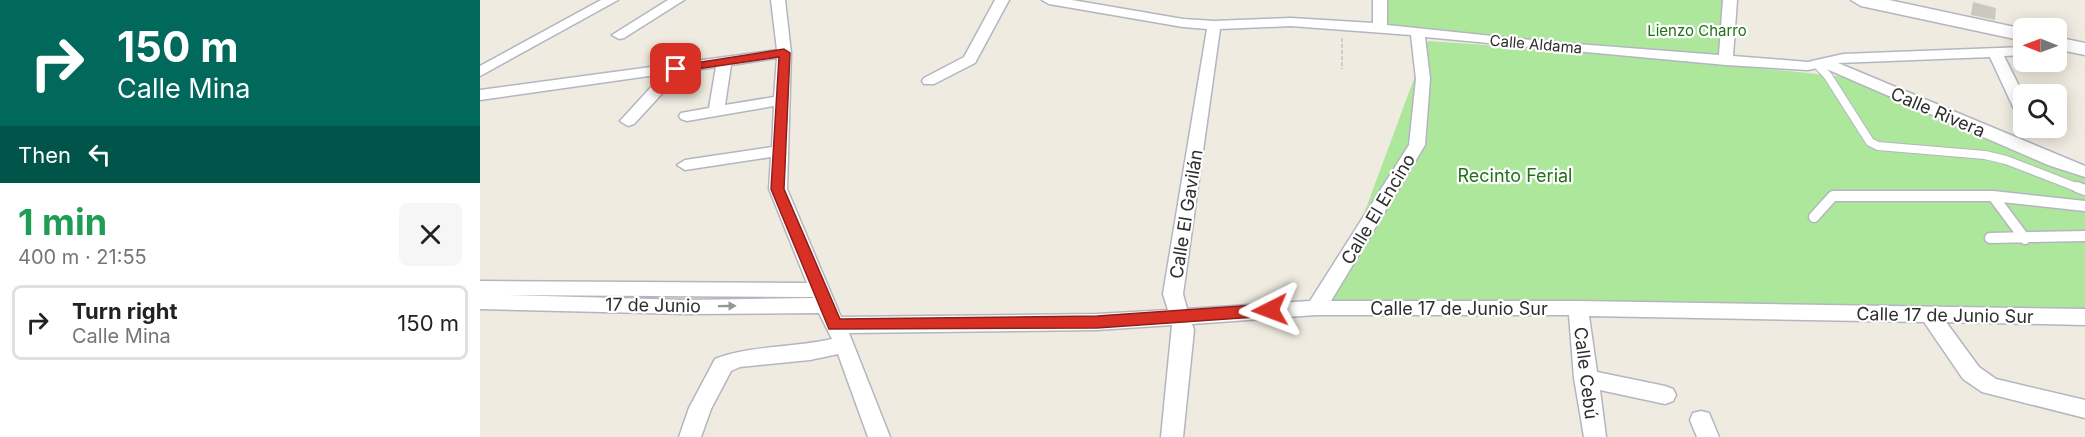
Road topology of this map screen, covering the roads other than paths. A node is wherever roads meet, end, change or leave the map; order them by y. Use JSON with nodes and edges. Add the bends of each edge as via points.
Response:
{"nodes":[{"id":1,"x":611,"y":0,"type":"edge"},
{"id":2,"x":677,"y":0,"type":"edge"},
{"id":3,"x":778,"y":0,"type":"edge"},
{"id":4,"x":1002,"y":0,"type":"edge"},
{"id":5,"x":1049,"y":0,"type":"edge"},
{"id":6,"x":1380,"y":0,"type":"edge"},
{"id":7,"x":1730,"y":0,"type":"edge"},
{"id":8,"x":1861,"y":0,"type":"edge"},
{"id":9,"x":1214,"y":25,"type":"junction"},
{"id":10,"x":1380,"y":28,"type":"junction"},
{"id":11,"x":1417,"y":32,"type":"junction"},
{"id":12,"x":2013,"y":33,"type":"edge"},
{"id":13,"x":619,"y":35,"type":"dead end"},
{"id":14,"x":2067,"y":46,"type":"edge"},
{"id":15,"x":2085,"y":50,"type":"edge"},
{"id":16,"x":2013,"y":51,"type":"edge"},
{"id":17,"x":1995,"y":52,"type":"junction"},
{"id":18,"x":784,"y":53,"type":"junction"},
{"id":19,"x":1726,"y":61,"type":"junction"},
{"id":20,"x":724,"y":62,"type":"junction"},
{"id":21,"x":1821,"y":63,"type":"junction"},
{"id":22,"x":676,"y":69,"type":"junction"},
{"id":23,"x":480,"y":72,"type":"edge"},
{"id":24,"x":929,"y":81,"type":"dead end"},
{"id":25,"x":2013,"y":90,"type":"edge"},
{"id":26,"x":480,"y":95,"type":"edge"},
{"id":27,"x":782,"y":100,"type":"junction"},
{"id":28,"x":716,"y":110,"type":"junction"},
{"id":29,"x":687,"y":116,"type":"dead end"},
{"id":30,"x":628,"y":121,"type":"dead end"},
{"id":31,"x":778,"y":151,"type":"junction"},
{"id":32,"x":685,"y":165,"type":"dead end"},
{"id":33,"x":2085,"y":172,"type":"edge"},
{"id":34,"x":2085,"y":190,"type":"edge"},
{"id":35,"x":1993,"y":196,"type":"junction"},
{"id":36,"x":2085,"y":206,"type":"edge"},
{"id":37,"x":1814,"y":217,"type":"dead end"},
{"id":38,"x":2085,"y":236,"type":"edge"},
{"id":39,"x":1990,"y":238,"type":"dead end"},
{"id":40,"x":2025,"y":239,"type":"junction"},
{"id":41,"x":480,"y":288,"type":"edge"},
{"id":42,"x":541,"y":296,"type":"junction"},
{"id":43,"x":823,"y":297,"type":"junction"},
{"id":44,"x":480,"y":302,"type":"edge"},
{"id":45,"x":1316,"y":308,"type":"junction"},
{"id":46,"x":1578,"y":308,"type":"junction"},
{"id":47,"x":1179,"y":315,"type":"junction"},
{"id":48,"x":1930,"y":315,"type":"junction"},
{"id":49,"x":2085,"y":317,"type":"edge"},
{"id":50,"x":834,"y":325,"type":"junction"},
{"id":51,"x":845,"y":344,"type":"junction"},
{"id":52,"x":1585,"y":378,"type":"junction"},
{"id":53,"x":1665,"y":395,"type":"dead end"},
{"id":54,"x":2085,"y":409,"type":"edge"},
{"id":55,"x":690,"y":437,"type":"edge"},
{"id":56,"x":879,"y":437,"type":"edge"},
{"id":57,"x":1172,"y":437,"type":"edge"},
{"id":58,"x":1595,"y":437,"type":"edge"}],
"edges":[{"from":1,"to":23,"type":"street"},
{"from":2,"to":13,"type":"street"},
{"from":3,"to":18,"type":"street"},
{"from":4,"to":24,"type":"street","via":[[970,60]]},
{"from":5,"to":9,"type":"street","name":"Calle Aldama"},
{"from":6,"to":10,"type":"street"},
{"from":7,"to":19,"type":"street"},
{"from":8,"to":12,"type":"main road"},
{"from":9,"to":10,"type":"street","name":"Calle Aldama","via":[[1291,22]]},
{"from":9,"to":47,"type":"street","name":"Calle El Gavilán","via":[[1175,274],[1173,294]]},
{"from":10,"to":11,"type":"street","name":"Calle Aldama"},
{"from":11,"to":19,"type":"street","name":"Calle Aldama"},
{"from":11,"to":45,"type":"street","name":"Calle El Encino","via":[[1423,79],[1417,145]]},
{"from":14,"to":15,"type":"main road"},
{"from":16,"to":17,"type":"street","name":"Calle Aldama"},
{"from":17,"to":21,"type":"street","name":"Calle Aldama","via":[[1843,58]]},
{"from":17,"to":25,"type":"street"},
{"from":18,"to":20,"type":"street"},
{"from":18,"to":27,"type":"street"},
{"from":19,"to":21,"type":"street","name":"Calle Aldama"},
{"from":20,"to":22,"type":"street"},
{"from":20,"to":28,"type":"street"},
{"from":21,"to":33,"type":"street","name":"Calle Rivera"},
{"from":21,"to":34,"type":"lane","via":[[1870,142],[1878,146],[1985,155]]},
{"from":22,"to":26,"type":"street"},
{"from":22,"to":30,"type":"street"},
{"from":27,"to":28,"type":"street"},
{"from":27,"to":31,"type":"street"},
{"from":28,"to":29,"type":"street"},
{"from":31,"to":32,"type":"street"},
{"from":31,"to":43,"type":"street","via":[[778,189]]},
{"from":35,"to":36,"type":"lane"},
{"from":35,"to":37,"type":"lane","via":[[1833,196]]},
{"from":35,"to":40,"type":"lane"},
{"from":38,"to":40,"type":"lane"},
{"from":39,"to":40,"type":"lane"},
{"from":41,"to":42,"type":"street","name":"17 de Junio"},
{"from":42,"to":43,"type":"street","name":"17 de Junio"},
{"from":42,"to":44,"type":"street","name":"17 de Junio"},
{"from":43,"to":50,"type":"street"},
{"from":45,"to":46,"type":"street","name":"Calle 17 de Junio Sur"},
{"from":45,"to":47,"type":"street","name":"Calle 17 de Junio Sur"},
{"from":46,"to":48,"type":"street","name":"Calle 17 de Junio Sur"},
{"from":46,"to":52,"type":"street","name":"Calle Cebú"},
{"from":47,"to":50,"type":"street","name":"Calle 17 de Junio Sur","via":[[1097,322]]},
{"from":47,"to":57,"type":"street","name":"Calle El Gavilán","via":[[1184,330]]},
{"from":48,"to":49,"type":"street","name":"Calle 17 de Junio Sur"},
{"from":48,"to":54,"type":"street","via":[[1971,373],[1990,386]]},
{"from":50,"to":51,"type":"street"},
{"from":51,"to":55,"type":"street","via":[[810,352],[738,359],[723,365]]},
{"from":51,"to":56,"type":"street"},
{"from":52,"to":53,"type":"street"},
{"from":52,"to":58,"type":"street","name":"Calle Cebú"}]}
